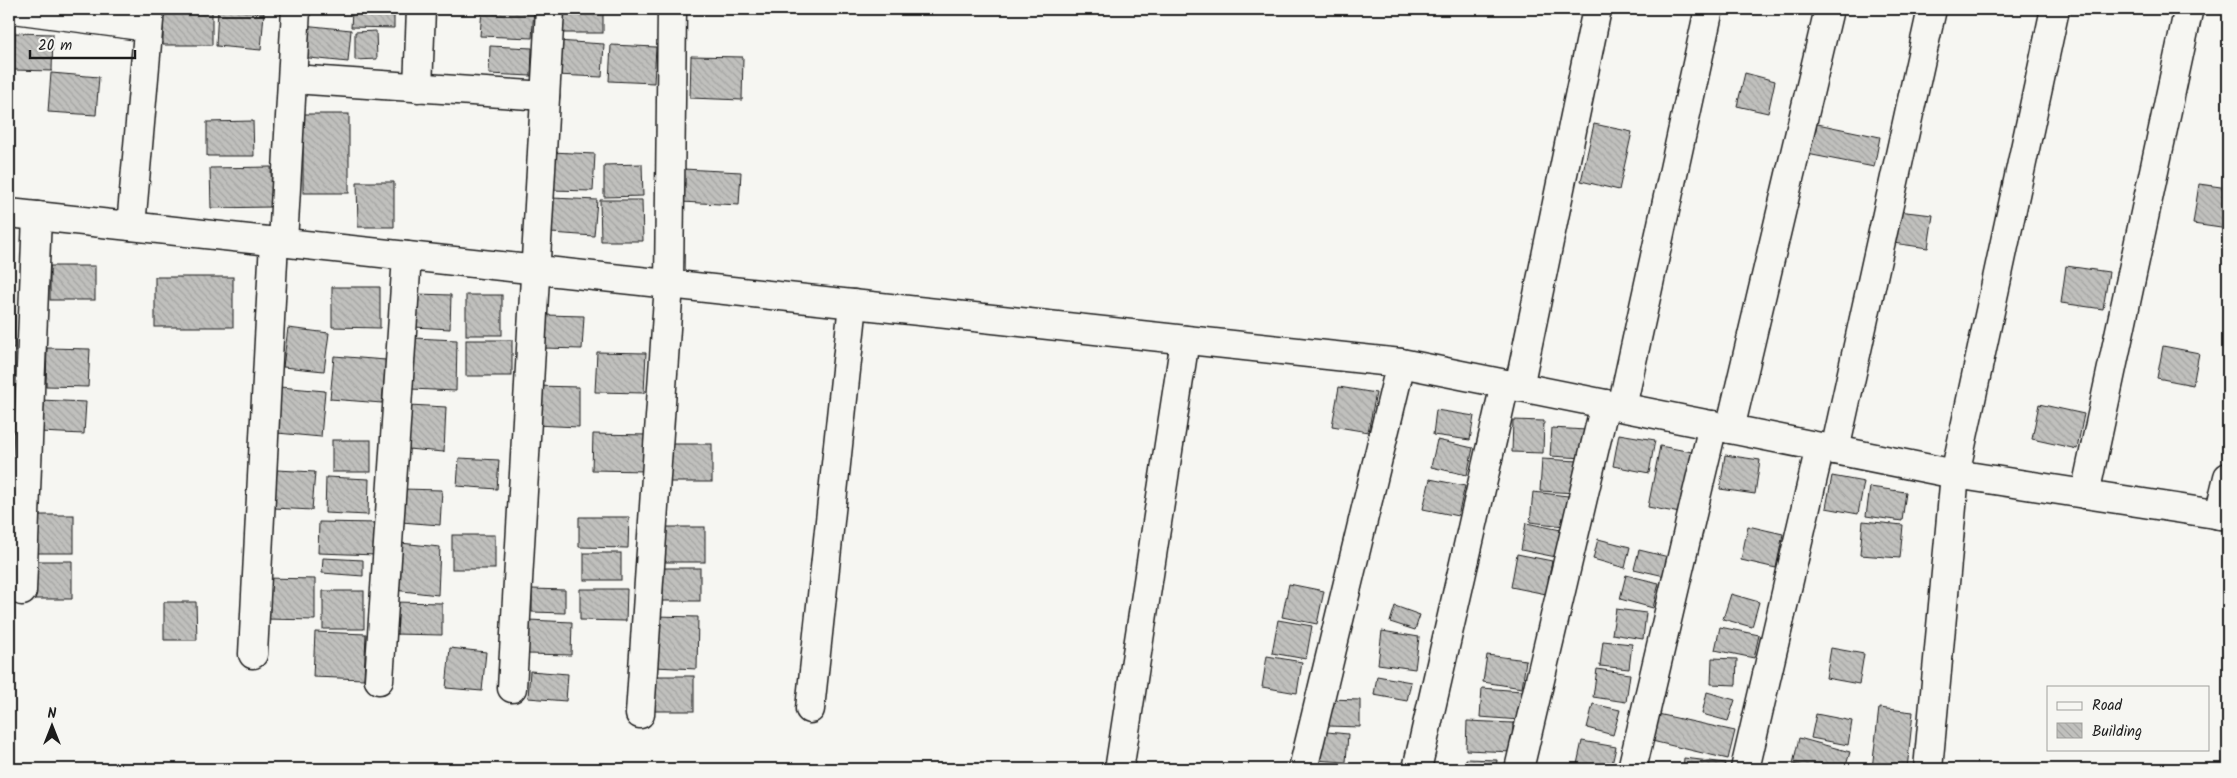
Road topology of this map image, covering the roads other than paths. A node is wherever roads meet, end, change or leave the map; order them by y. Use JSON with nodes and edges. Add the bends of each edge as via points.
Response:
{"nodes":[{"id":1,"x":14,"y":9,"type":"edge"},
{"id":2,"x":296,"y":9,"type":"edge"},
{"id":3,"x":421,"y":9,"type":"edge"},
{"id":4,"x":550,"y":9,"type":"edge"},
{"id":5,"x":672,"y":9,"type":"edge"},
{"id":6,"x":1597,"y":9,"type":"edge"},
{"id":7,"x":1709,"y":9,"type":"edge"},
{"id":8,"x":1829,"y":9,"type":"edge"},
{"id":9,"x":1932,"y":9,"type":"edge"},
{"id":10,"x":2055,"y":9,"type":"edge"},
{"id":11,"x":2188,"y":12,"type":"dead end"},
{"id":12,"x":149,"y":18,"type":"edge"},
{"id":13,"x":293,"y":80,"type":"junction"},
{"id":14,"x":418,"y":88,"type":"junction"},
{"id":15,"x":545,"y":96,"type":"junction"},
{"id":16,"x":9,"y":213,"type":"edge"},
{"id":17,"x":37,"y":216,"type":"junction"},
{"id":18,"x":131,"y":226,"type":"junction"},
{"id":19,"x":278,"y":242,"type":"junction"},
{"id":20,"x":407,"y":256,"type":"junction"},
{"id":21,"x":535,"y":269,"type":"junction"},
{"id":22,"x":669,"y":284,"type":"junction"},
{"id":23,"x":853,"y":304,"type":"junction"},
{"id":24,"x":1185,"y":340,"type":"junction"},
{"id":25,"x":1401,"y":363,"type":"junction"},
{"id":26,"x":1512,"y":385,"type":"junction"},
{"id":27,"x":1614,"y":406,"type":"junction"},
{"id":28,"x":1722,"y":427,"type":"junction"},
{"id":29,"x":1827,"y":449,"type":"junction"},
{"id":30,"x":1955,"y":474,"type":"junction"},
{"id":31,"x":2228,"y":477,"type":"edge"},
{"id":32,"x":2085,"y":494,"type":"junction"},
{"id":33,"x":2224,"y":515,"type":"edge"},
{"id":34,"x":22,"y":591,"type":"dead end"},
{"id":35,"x":253,"y":654,"type":"dead end"},
{"id":36,"x":379,"y":680,"type":"dead end"},
{"id":37,"x":512,"y":688,"type":"dead end"},
{"id":38,"x":810,"y":709,"type":"dead end"},
{"id":39,"x":640,"y":714,"type":"dead end"},
{"id":40,"x":1120,"y":764,"type":"dead end"},
{"id":41,"x":1303,"y":769,"type":"edge"},
{"id":42,"x":1417,"y":769,"type":"edge"},
{"id":43,"x":1519,"y":769,"type":"edge"},
{"id":44,"x":1632,"y":769,"type":"edge"},
{"id":45,"x":1745,"y":769,"type":"edge"},
{"id":46,"x":1928,"y":769,"type":"edge"}],
"edges":[{"from":1,"to":12,"type":"street"},
{"from":2,"to":13,"type":"street"},
{"from":3,"to":14,"type":"street"},
{"from":4,"to":15,"type":"street"},
{"from":5,"to":22,"type":"street"},
{"from":6,"to":26,"type":"street"},
{"from":7,"to":27,"type":"street"},
{"from":8,"to":28,"type":"street"},
{"from":9,"to":29,"type":"street"},
{"from":10,"to":30,"type":"street"},
{"from":11,"to":32,"type":"street"},
{"from":12,"to":18,"type":"street"},
{"from":13,"to":14,"type":"street"},
{"from":13,"to":19,"type":"street"},
{"from":14,"to":15,"type":"street"},
{"from":15,"to":21,"type":"street"},
{"from":16,"to":17,"type":"street"},
{"from":17,"to":18,"type":"street"},
{"from":17,"to":34,"type":"street"},
{"from":18,"to":19,"type":"street"},
{"from":19,"to":20,"type":"street"},
{"from":19,"to":35,"type":"street"},
{"from":20,"to":21,"type":"street"},
{"from":20,"to":36,"type":"street"},
{"from":21,"to":22,"type":"street"},
{"from":21,"to":37,"type":"street"},
{"from":22,"to":23,"type":"street"},
{"from":22,"to":39,"type":"street"},
{"from":23,"to":24,"type":"street"},
{"from":23,"to":38,"type":"street"},
{"from":24,"to":25,"type":"street"},
{"from":24,"to":40,"type":"street"},
{"from":25,"to":26,"type":"street"},
{"from":25,"to":41,"type":"street"},
{"from":26,"to":27,"type":"street"},
{"from":26,"to":42,"type":"street"},
{"from":27,"to":28,"type":"street"},
{"from":27,"to":43,"type":"street"},
{"from":28,"to":29,"type":"street"},
{"from":28,"to":44,"type":"street"},
{"from":29,"to":30,"type":"street"},
{"from":29,"to":45,"type":"street"},
{"from":30,"to":32,"type":"street"},
{"from":30,"to":46,"type":"street"},
{"from":31,"to":33,"type":"street"},
{"from":32,"to":33,"type":"street"}]}
